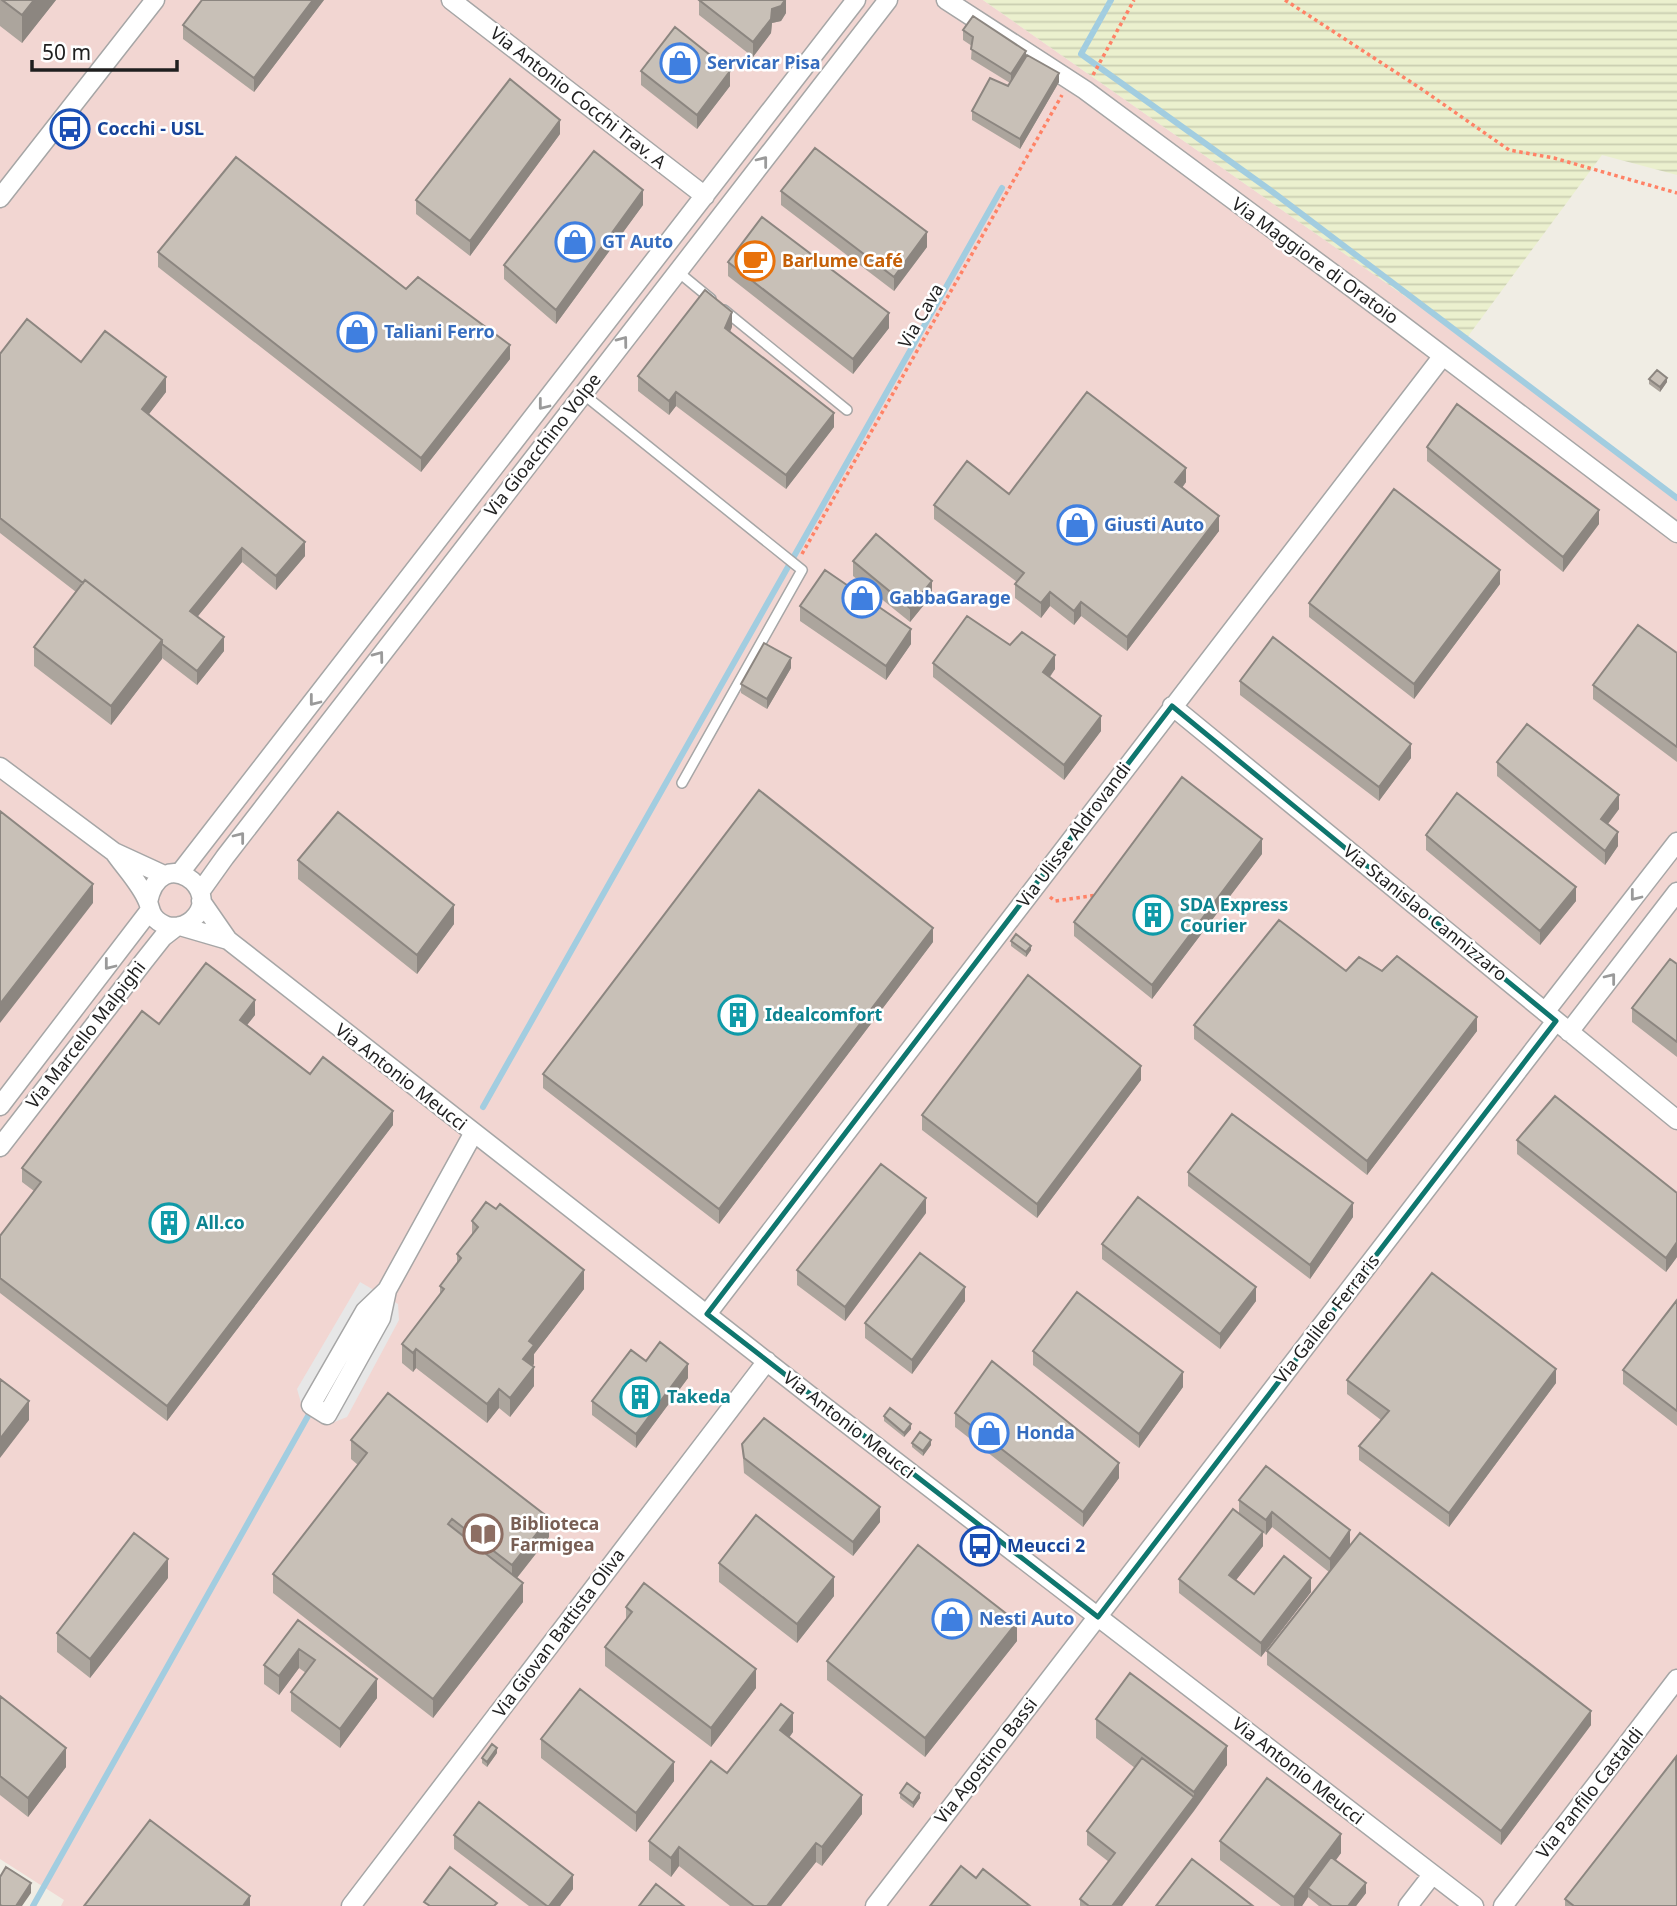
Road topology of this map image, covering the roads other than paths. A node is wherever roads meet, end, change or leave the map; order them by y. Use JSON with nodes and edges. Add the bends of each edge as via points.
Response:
{"nodes":[{"id":1,"x":155,"y":0,"type":"edge"},
{"id":2,"x":451,"y":0,"type":"edge"},
{"id":3,"x":856,"y":0,"type":"edge"},
{"id":4,"x":888,"y":0,"type":"edge"},
{"id":5,"x":946,"y":0,"type":"edge"},
{"id":6,"x":705,"y":196,"type":"junction"},
{"id":7,"x":0,"y":198,"type":"edge"},
{"id":8,"x":677,"y":271,"type":"junction"},
{"id":9,"x":1442,"y":357,"type":"junction"},
{"id":10,"x":583,"y":394,"type":"junction"},
{"id":11,"x":847,"y":410,"type":"dead end"},
{"id":12,"x":1677,"y":533,"type":"edge"},
{"id":13,"x":1172,"y":706,"type":"junction"},
{"id":14,"x":0,"y":767,"type":"edge"},
{"id":15,"x":682,"y":783,"type":"dead end"},
{"id":16,"x":1677,"y":842,"type":"edge"},
{"id":17,"x":114,"y":852,"type":"junction"},
{"id":18,"x":172,"y":874,"type":"junction"},
{"id":19,"x":1677,"y":892,"type":"edge"},
{"id":20,"x":201,"y":896,"type":"junction"},
{"id":21,"x":149,"y":906,"type":"junction"},
{"id":22,"x":178,"y":927,"type":"junction"},
{"id":23,"x":228,"y":940,"type":"junction"},
{"id":24,"x":1557,"y":1022,"type":"junction"},
{"id":25,"x":0,"y":1106,"type":"edge"},
{"id":26,"x":1677,"y":1120,"type":"edge"},
{"id":27,"x":473,"y":1134,"type":"junction"},
{"id":28,"x":0,"y":1147,"type":"edge"},
{"id":29,"x":387,"y":1290,"type":"junction"},
{"id":30,"x":707,"y":1314,"type":"junction"},
{"id":31,"x":767,"y":1361,"type":"junction"},
{"id":32,"x":1098,"y":1617,"type":"junction"},
{"id":33,"x":1677,"y":1679,"type":"edge"},
{"id":34,"x":1432,"y":1875,"type":"junction"},
{"id":35,"x":351,"y":1906,"type":"edge"},
{"id":36,"x":875,"y":1906,"type":"edge"},
{"id":37,"x":1408,"y":1906,"type":"edge"},
{"id":38,"x":1474,"y":1906,"type":"edge"},
{"id":39,"x":1503,"y":1906,"type":"edge"}],
"edges":[{"from":1,"to":7,"type":"street"},
{"from":2,"to":6,"type":"street","name":"Via Antonio Cocchi Trav. A"},
{"from":3,"to":6,"type":"street","name":"Via Gioacchino Volpe"},
{"from":8,"to":4,"type":"street","name":"Via Gioacchino Volpe","one_way":true},
{"from":5,"to":9,"type":"street","name":"Via Maggiore di Oratoio","via":[[1070,81]]},
{"from":6,"to":18,"type":"street","name":"Via Gioacchino Volpe","one_way":true},
{"from":10,"to":8,"type":"street","name":"Via Gioacchino Volpe","one_way":true},
{"from":8,"to":11,"type":"lane"},
{"from":9,"to":12,"type":"street","name":"Via Maggiore di Oratoio"},
{"from":9,"to":13,"type":"street","name":"Via Ulisse Aldrovandi"},
{"from":10,"to":15,"type":"lane","via":[[802,570]]},
{"from":20,"to":10,"type":"street","name":"Via Gioacchino Volpe","one_way":true,"via":[[225,856]]},
{"from":13,"to":24,"type":"street","name":"Via Stanislao Cannizzaro"},
{"from":13,"to":30,"type":"street","name":"Via Ulisse Aldrovandi"},
{"from":14,"to":17,"type":"street","name":"Via Antonio Meucci"},
{"from":16,"to":24,"type":"street","name":"Via Galileo Ferraris","one_way":true},
{"from":17,"to":18,"type":"street","name":"Via Antonio Meucci"},
{"from":17,"to":21,"type":"street","name":"Via Antonio Meucci"},
{"from":18,"to":20,"type":"street","name":"Via Antonio Meucci","via":[[195,882]]},
{"from":18,"to":21,"type":"street","via":[[151,889]]},
{"from":24,"to":19,"type":"street","name":"Via Galileo Ferraris","one_way":true},
{"from":20,"to":22,"type":"street","via":[[196,917]]},
{"from":20,"to":23,"type":"street","name":"Via Antonio Meucci"},
{"from":21,"to":22,"type":"street","name":"Via Antonio Meucci","via":[[157,920]]},
{"from":21,"to":25,"type":"street","name":"Via Marcello Malpighi","one_way":true},
{"from":22,"to":23,"type":"street","name":"Via Antonio Meucci"},
{"from":22,"to":28,"type":"street","name":"Via Marcello Malpighi","via":[[150,953]]},
{"from":23,"to":27,"type":"street","name":"Via Antonio Meucci"},
{"from":24,"to":26,"type":"street","name":"Via Stanislao Cannizzaro"},
{"from":24,"to":32,"type":"street","name":"Via Galileo Ferraris"},
{"from":27,"to":29,"type":"street"},
{"from":27,"to":30,"type":"street","name":"Via Antonio Meucci"},
{"from":29,"to":29,"type":"street","via":[[381,1318],[327,1415],[312,1405],[365,1311]]},
{"from":30,"to":31,"type":"street","name":"Via Antonio Meucci"},
{"from":31,"to":32,"type":"street","name":"Via Antonio Meucci"},
{"from":31,"to":35,"type":"street","name":"Via Giovan Battista Oliva"},
{"from":32,"to":34,"type":"street","name":"Via Antonio Meucci"},
{"from":32,"to":36,"type":"street","name":"Via Agostino Bassi"},
{"from":33,"to":39,"type":"street","name":"Via Panfilo Castaldi"},
{"from":34,"to":37,"type":"street"},
{"from":34,"to":38,"type":"street","name":"Via Antonio Meucci"}]}
